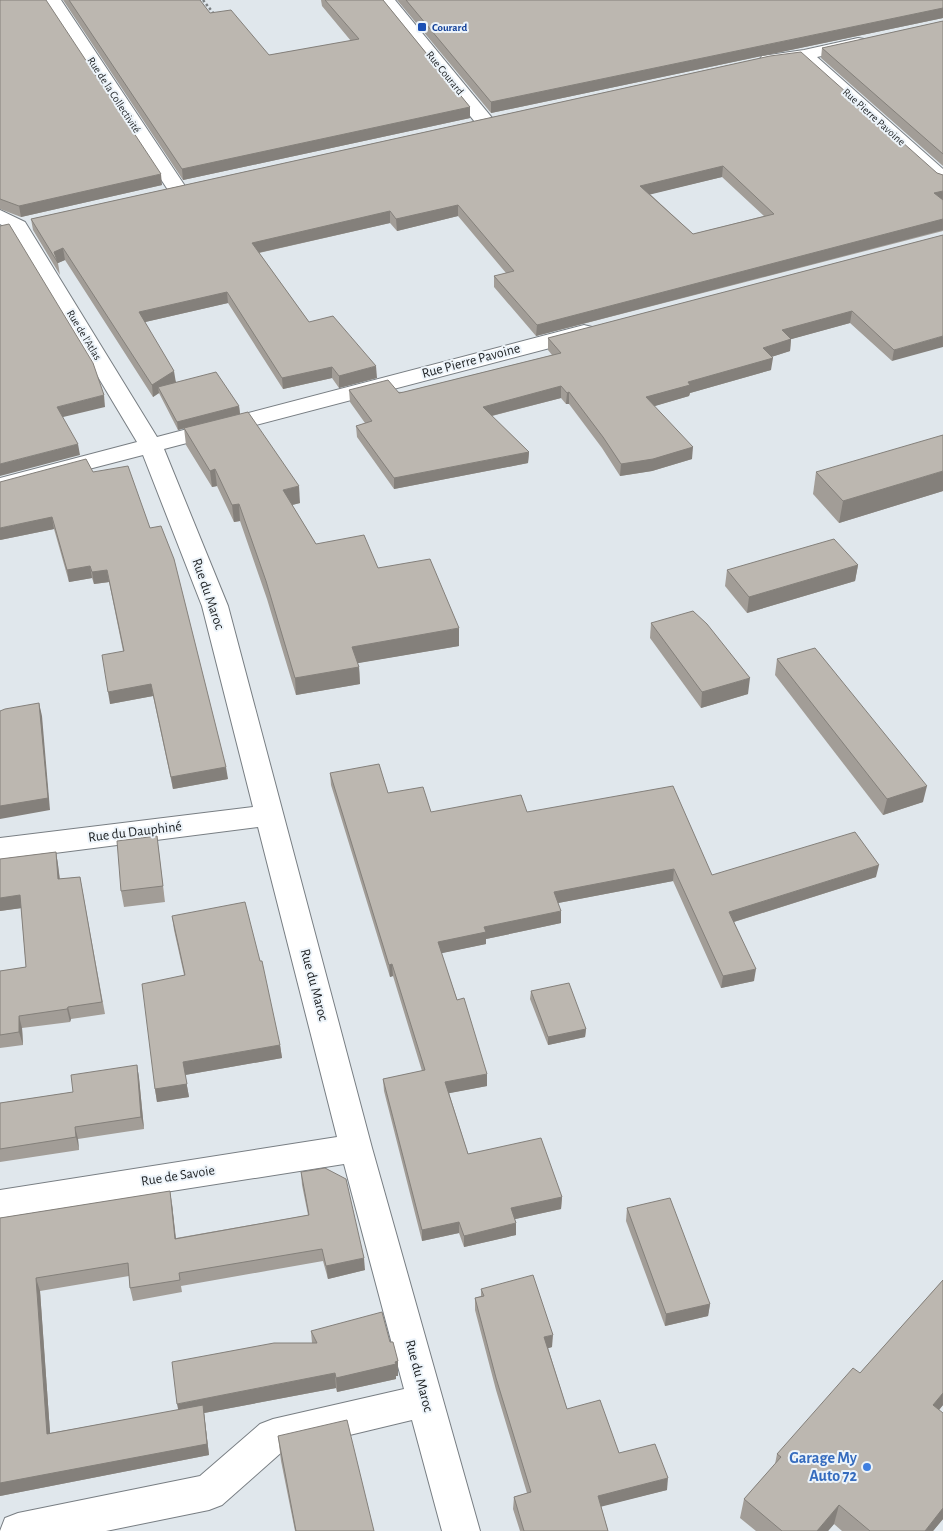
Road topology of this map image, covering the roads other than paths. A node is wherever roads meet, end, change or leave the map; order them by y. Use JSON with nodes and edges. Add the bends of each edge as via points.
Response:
{"nodes":[{"id":1,"x":52,"y":0,"type":"edge"},
{"id":2,"x":386,"y":0,"type":"edge"},
{"id":3,"x":878,"y":38,"type":"edge"},
{"id":4,"x":804,"y":55,"type":"junction"},
{"id":5,"x":750,"y":64,"type":"edge"},
{"id":6,"x":505,"y":119,"type":"edge"},
{"id":7,"x":943,"y":179,"type":"edge"},
{"id":8,"x":176,"y":189,"type":"edge"},
{"id":9,"x":14,"y":224,"type":"edge"},
{"id":10,"x":608,"y":326,"type":"edge"},
{"id":11,"x":150,"y":444,"type":"junction"},
{"id":12,"x":0,"y":485,"type":"edge"},
{"id":13,"x":269,"y":815,"type":"junction"},
{"id":14,"x":0,"y":849,"type":"edge"},
{"id":15,"x":356,"y":1148,"type":"junction"},
{"id":16,"x":0,"y":1204,"type":"edge"},
{"id":17,"x":426,"y":1400,"type":"junction"},
{"id":18,"x":18,"y":1531,"type":"edge"},
{"id":19,"x":461,"y":1531,"type":"edge"}],
"edges":[{"from":1,"to":8,"type":"street","name":"Rue de la Collectivité"},
{"from":2,"to":6,"type":"street","name":"Rue Courard","via":[[477,125]]},
{"from":3,"to":4,"type":"street"},
{"from":4,"to":5,"type":"street"},
{"from":4,"to":7,"type":"street","name":"Rue Pierre Pavoine"},
{"from":9,"to":11,"type":"street","name":"Rue de l'Atlas"},
{"from":10,"to":11,"type":"street","name":"Rue Pierre Pavoine"},
{"from":11,"to":12,"type":"street","name":"Rue Pierre Pavoine"},
{"from":11,"to":13,"type":"street","name":"Rue du Maroc","via":[[215,606]]},
{"from":13,"to":14,"type":"street","name":"Rue du Dauphiné"},
{"from":13,"to":15,"type":"street","name":"Rue du Maroc"},
{"from":15,"to":16,"type":"street","name":"Rue de Savoie"},
{"from":15,"to":17,"type":"street","name":"Rue du Maroc"},
{"from":17,"to":18,"type":"street","via":[[273,1436],[209,1492]]},
{"from":17,"to":19,"type":"street","name":"Rue du Maroc"}]}
